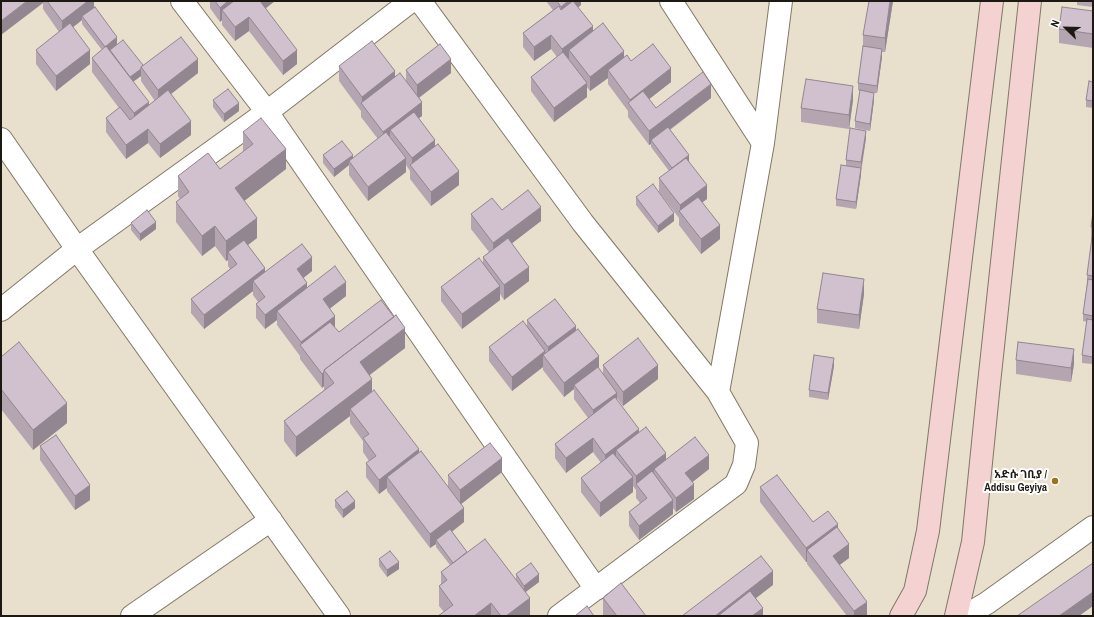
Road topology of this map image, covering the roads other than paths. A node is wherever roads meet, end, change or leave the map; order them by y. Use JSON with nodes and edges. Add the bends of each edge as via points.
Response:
{"nodes":[{"id":1,"x":182,"y":1,"type":"edge"},
{"id":2,"x":411,"y":1,"type":"edge"},
{"id":3,"x":420,"y":1,"type":"edge"},
{"id":4,"x":671,"y":1,"type":"edge"},
{"id":5,"x":781,"y":1,"type":"edge"},
{"id":6,"x":992,"y":1,"type":"edge"},
{"id":7,"x":1030,"y":1,"type":"edge"},
{"id":8,"x":267,"y":112,"type":"junction"},
{"id":9,"x":1,"y":139,"type":"edge"},
{"id":10,"x":763,"y":143,"type":"junction"},
{"id":11,"x":77,"y":249,"type":"junction"},
{"id":12,"x":1,"y":310,"type":"edge"},
{"id":13,"x":718,"y":392,"type":"junction"},
{"id":14,"x":271,"y":520,"type":"junction"},
{"id":15,"x":1093,"y":527,"type":"edge"},
{"id":16,"x":596,"y":589,"type":"junction"},
{"id":17,"x":992,"y":609,"type":"edge"},
{"id":18,"x":132,"y":616,"type":"edge"},
{"id":19,"x":338,"y":616,"type":"edge"},
{"id":20,"x":559,"y":616,"type":"edge"},
{"id":21,"x":901,"y":616,"type":"edge"},
{"id":22,"x":956,"y":616,"type":"edge"},
{"id":23,"x":965,"y":616,"type":"edge"}],
"edges":[{"from":1,"to":8,"type":"street"},
{"from":2,"to":8,"type":"street"},
{"from":3,"to":13,"type":"street","via":[[583,222]]},
{"from":4,"to":10,"type":"street"},
{"from":5,"to":10,"type":"street"},
{"from":6,"to":21,"type":"main road","via":[[928,531],[914,591]]},
{"from":7,"to":22,"type":"main road","via":[[973,542]]},
{"from":8,"to":11,"type":"street"},
{"from":8,"to":16,"type":"street"},
{"from":9,"to":11,"type":"street"},
{"from":10,"to":13,"type":"street"},
{"from":11,"to":12,"type":"street"},
{"from":11,"to":14,"type":"street"},
{"from":13,"to":16,"type":"street","via":[[747,443],[744,465],[736,484]]},
{"from":14,"to":18,"type":"street"},
{"from":14,"to":19,"type":"street"},
{"from":15,"to":17,"type":"street"},
{"from":16,"to":20,"type":"street"},
{"from":17,"to":23,"type":"street"}]}
